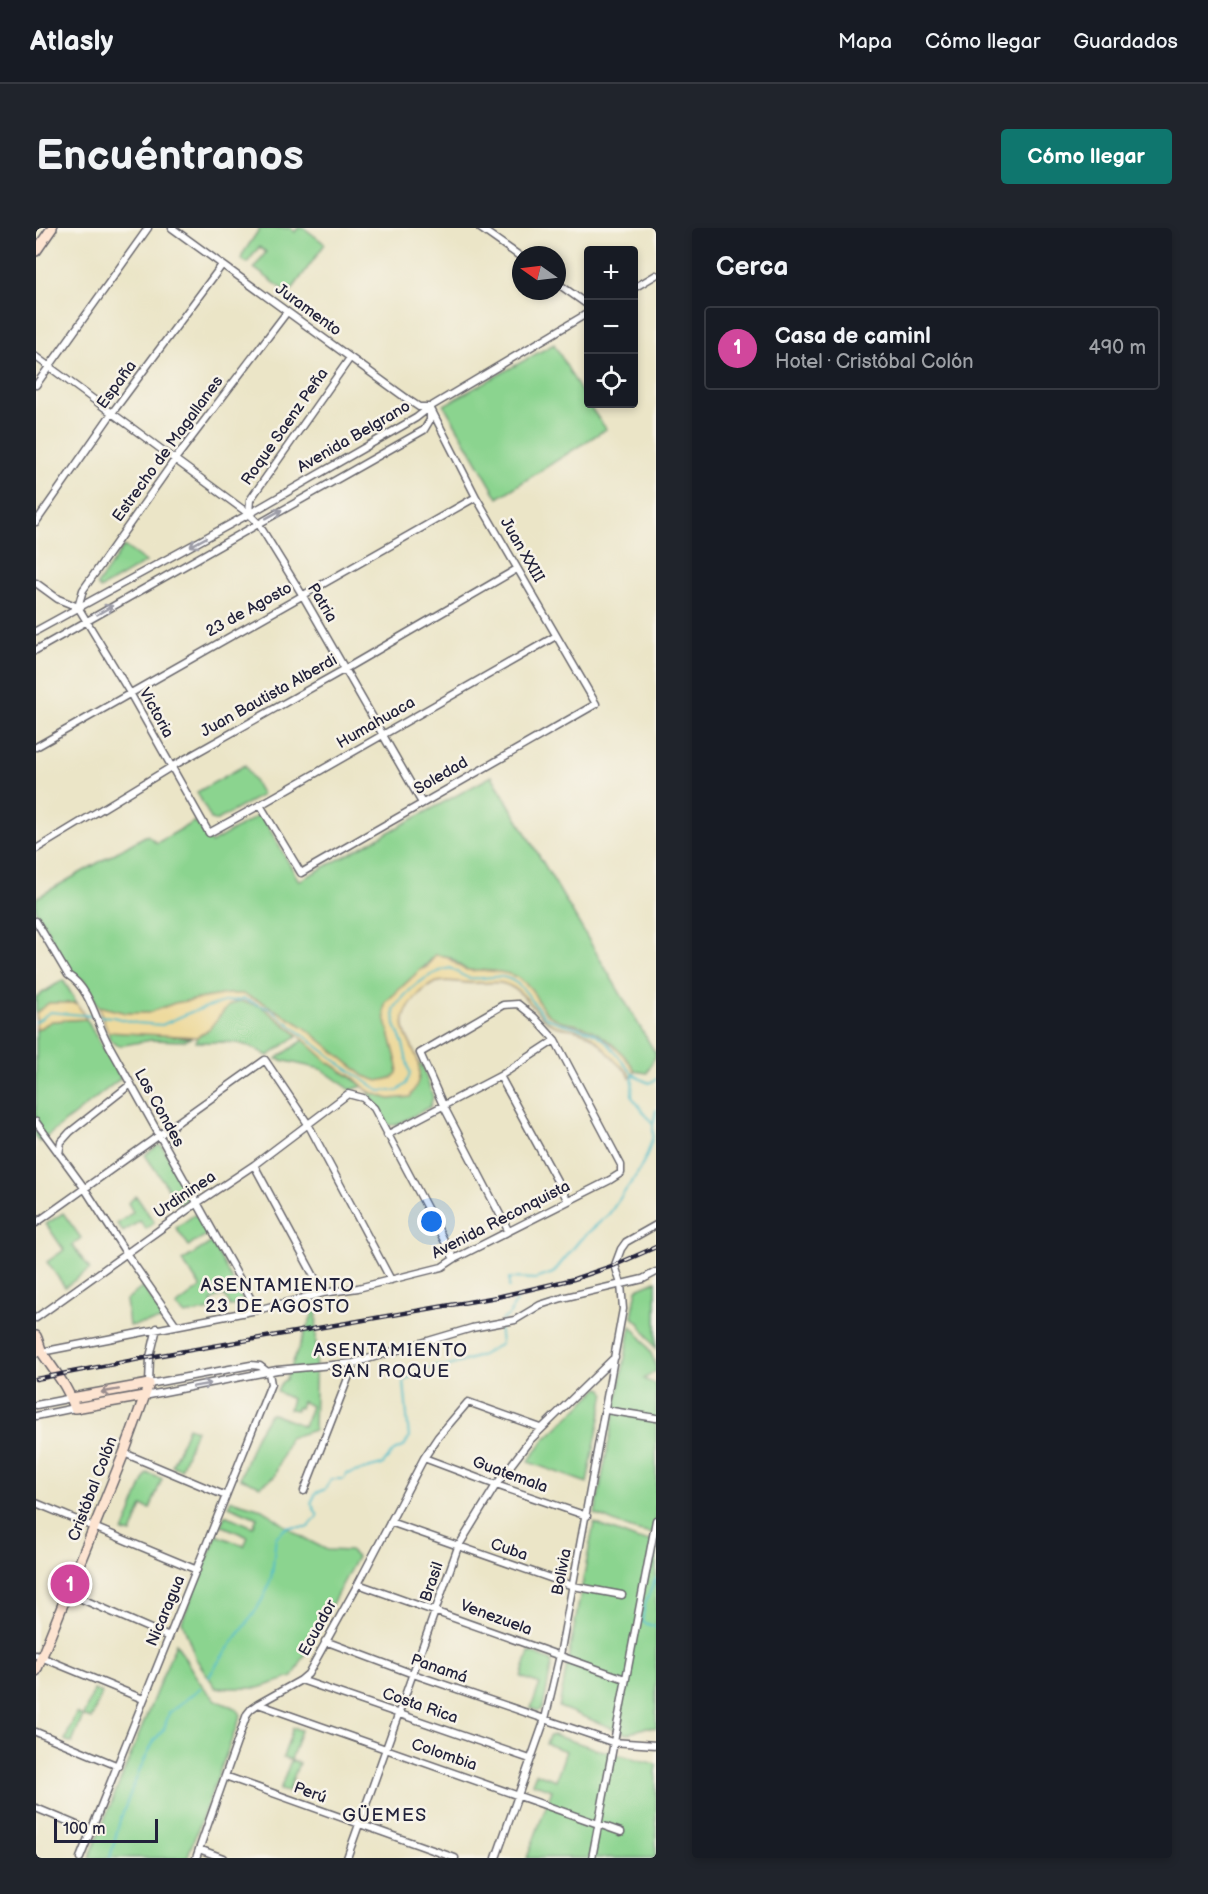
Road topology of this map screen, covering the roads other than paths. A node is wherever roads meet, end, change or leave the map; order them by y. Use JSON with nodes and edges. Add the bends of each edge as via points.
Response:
{"nodes":[{"id":1,"x":52,"y":228,"type":"edge"},
{"id":2,"x":148,"y":228,"type":"edge"},
{"id":3,"x":172,"y":228,"type":"edge"},
{"id":4,"x":480,"y":228,"type":"edge"},
{"id":5,"x":36,"y":251,"type":"edge"},
{"id":6,"x":512,"y":251,"type":"edge"},
{"id":7,"x":222,"y":265,"type":"junction"},
{"id":8,"x":656,"y":275,"type":"edge"},
{"id":9,"x":638,"y":285,"type":"edge"},
{"id":10,"x":566,"y":289,"type":"edge"},
{"id":11,"x":584,"y":302,"type":"edge"},
{"id":12,"x":287,"y":312,"type":"junction"},
{"id":13,"x":584,"y":315,"type":"edge"},
{"id":14,"x":36,"y":357,"type":"edge"},
{"id":15,"x":350,"y":358,"type":"junction"},
{"id":16,"x":50,"y":367,"type":"junction"},
{"id":17,"x":36,"y":385,"type":"edge"},
{"id":18,"x":430,"y":407,"type":"junction"},
{"id":19,"x":112,"y":413,"type":"junction"},
{"id":20,"x":176,"y":458,"type":"junction"},
{"id":21,"x":476,"y":497,"type":"junction"},
{"id":22,"x":249,"y":514,"type":"junction"},
{"id":23,"x":36,"y":522,"type":"edge"},
{"id":24,"x":258,"y":523,"type":"junction"},
{"id":25,"x":517,"y":569,"type":"junction"},
{"id":26,"x":36,"y":583,"type":"edge"},
{"id":27,"x":303,"y":596,"type":"junction"},
{"id":28,"x":78,"y":607,"type":"junction"},
{"id":29,"x":87,"y":620,"type":"junction"},
{"id":30,"x":36,"y":631,"type":"edge"},
{"id":31,"x":556,"y":636,"type":"junction"},
{"id":32,"x":36,"y":650,"type":"edge"},
{"id":33,"x":345,"y":669,"type":"junction"},
{"id":34,"x":130,"y":693,"type":"junction"},
{"id":35,"x":596,"y":704,"type":"joint"},
{"id":36,"x":382,"y":734,"type":"junction"},
{"id":37,"x":36,"y":747,"type":"edge"},
{"id":38,"x":171,"y":766,"type":"junction"},
{"id":39,"x":422,"y":802,"type":"junction"},
{"id":40,"x":260,"y":805,"type":"junction"},
{"id":41,"x":209,"y":833,"type":"joint"},
{"id":42,"x":36,"y":849,"type":"edge"},
{"id":43,"x":36,"y":921,"type":"edge"},
{"id":44,"x":555,"y":1041,"type":"junction"},
{"id":45,"x":500,"y":1076,"type":"junction"},
{"id":46,"x":131,"y":1084,"type":"junction"},
{"id":47,"x":443,"y":1105,"type":"junction"},
{"id":48,"x":36,"y":1122,"type":"edge"},
{"id":49,"x":308,"y":1124,"type":"junction"},
{"id":50,"x":160,"y":1135,"type":"junction"},
{"id":51,"x":387,"y":1135,"type":"junction"},
{"id":52,"x":59,"y":1154,"type":"junction"},
{"id":53,"x":254,"y":1165,"type":"junction"},
{"id":54,"x":85,"y":1189,"type":"junction"},
{"id":55,"x":568,"y":1201,"type":"junction"},
{"id":56,"x":197,"y":1203,"type":"junction"},
{"id":57,"x":36,"y":1223,"type":"edge"},
{"id":58,"x":656,"y":1225,"type":"edge"},
{"id":59,"x":508,"y":1230,"type":"junction"},
{"id":60,"x":126,"y":1253,"type":"junction"},
{"id":61,"x":454,"y":1259,"type":"junction"},
{"id":62,"x":656,"y":1272,"type":"edge"},
{"id":63,"x":391,"y":1280,"type":"junction"},
{"id":64,"x":621,"y":1284,"type":"junction"},
{"id":65,"x":323,"y":1293,"type":"junction"},
{"id":66,"x":257,"y":1310,"type":"junction"},
{"id":67,"x":36,"y":1318,"type":"edge"},
{"id":68,"x":176,"y":1324,"type":"junction"},
{"id":69,"x":157,"y":1328,"type":"junction"},
{"id":70,"x":36,"y":1336,"type":"edge"},
{"id":71,"x":38,"y":1351,"type":"edge"},
{"id":72,"x":615,"y":1356,"type":"junction"},
{"id":73,"x":354,"y":1363,"type":"junction"},
{"id":74,"x":269,"y":1373,"type":"junction"},
{"id":75,"x":149,"y":1384,"type":"junction"},
{"id":76,"x":144,"y":1396,"type":"junction"},
{"id":77,"x":72,"y":1398,"type":"junction"},
{"id":78,"x":36,"y":1405,"type":"edge"},
{"id":79,"x":75,"y":1408,"type":"junction"},
{"id":80,"x":606,"y":1410,"type":"junction"},
{"id":81,"x":36,"y":1416,"type":"edge"},
{"id":82,"x":656,"y":1418,"type":"edge"},
{"id":83,"x":541,"y":1428,"type":"junction"},
{"id":84,"x":124,"y":1453,"type":"junction"},
{"id":85,"x":424,"y":1458,"type":"junction"},
{"id":86,"x":496,"y":1485,"type":"junction"},
{"id":87,"x":304,"y":1491,"type":"dead end"},
{"id":88,"x":226,"y":1496,"type":"junction"},
{"id":89,"x":36,"y":1503,"type":"edge"},
{"id":90,"x":587,"y":1516,"type":"junction"},
{"id":91,"x":656,"y":1520,"type":"edge"},
{"id":92,"x":390,"y":1522,"type":"junction"},
{"id":93,"x":94,"y":1528,"type":"junction"},
{"id":94,"x":458,"y":1547,"type":"junction"},
{"id":95,"x":197,"y":1570,"type":"junction"},
{"id":96,"x":358,"y":1584,"type":"junction"},
{"id":97,"x":573,"y":1586,"type":"junction"},
{"id":98,"x":68,"y":1593,"type":"junction"},
{"id":99,"x":621,"y":1595,"type":"dead end"},
{"id":100,"x":436,"y":1611,"type":"junction"},
{"id":101,"x":170,"y":1637,"type":"junction"},
{"id":102,"x":326,"y":1641,"type":"junction"},
{"id":103,"x":560,"y":1655,"type":"junction"},
{"id":104,"x":39,"y":1656,"type":"edge"},
{"id":105,"x":36,"y":1671,"type":"edge"},
{"id":106,"x":413,"y":1674,"type":"junction"},
{"id":107,"x":625,"y":1678,"type":"junction"},
{"id":108,"x":301,"y":1680,"type":"junction"},
{"id":109,"x":143,"y":1699,"type":"junction"},
{"id":110,"x":258,"y":1704,"type":"junction"},
{"id":111,"x":399,"y":1713,"type":"junction"},
{"id":112,"x":545,"y":1719,"type":"junction"},
{"id":113,"x":36,"y":1732,"type":"edge"},
{"id":114,"x":614,"y":1743,"type":"junction"},
{"id":115,"x":656,"y":1745,"type":"edge"},
{"id":116,"x":386,"y":1749,"type":"junction"},
{"id":117,"x":530,"y":1759,"type":"junction"},
{"id":118,"x":117,"y":1766,"type":"junction"},
{"id":119,"x":225,"y":1776,"type":"junction"},
{"id":120,"x":518,"y":1794,"type":"junction"},
{"id":121,"x":36,"y":1808,"type":"edge"},
{"id":122,"x":598,"y":1824,"type":"junction"},
{"id":123,"x":358,"y":1825,"type":"junction"},
{"id":124,"x":90,"y":1831,"type":"junction"},
{"id":125,"x":621,"y":1833,"type":"dead end"},
{"id":126,"x":199,"y":1849,"type":"junction"},
{"id":127,"x":80,"y":1858,"type":"edge"},
{"id":128,"x":196,"y":1858,"type":"edge"},
{"id":129,"x":223,"y":1858,"type":"edge"},
{"id":130,"x":347,"y":1858,"type":"edge"},
{"id":131,"x":455,"y":1858,"type":"edge"},
{"id":132,"x":496,"y":1858,"type":"edge"},
{"id":133,"x":592,"y":1858,"type":"edge"}],
"edges":[{"from":1,"to":5,"type":"street"},
{"from":2,"to":16,"type":"street"},
{"from":3,"to":7,"type":"street","name":"Juramento"},
{"from":4,"to":6,"type":"street"},
{"from":7,"to":12,"type":"street","name":"Juramento"},
{"from":7,"to":19,"type":"street","name":"España"},
{"from":8,"to":9,"type":"street"},
{"from":10,"to":11,"type":"street"},
{"from":12,"to":15,"type":"street","name":"Juramento"},
{"from":12,"to":20,"type":"street","name":"Estrecho de Magallanes"},
{"from":13,"to":18,"type":"street"},
{"from":14,"to":16,"type":"street","name":"Patria"},
{"from":15,"to":18,"type":"street","name":"Juramento","via":[[419,407]]},
{"from":15,"to":22,"type":"street","name":"Roque Saenz Peña","via":[[250,500]]},
{"from":16,"to":17,"type":"street"},
{"from":16,"to":19,"type":"street","name":"Patria"},
{"from":18,"to":21,"type":"street","name":"Juan XXIII"},
{"from":18,"to":22,"type":"street","name":"Avenida Belgrano"},
{"from":24,"to":18,"type":"street","name":"Avenida Belgrano","one_way":true,"via":[[424,430],[430,420]]},
{"from":19,"to":20,"type":"street","name":"Patria"},
{"from":19,"to":23,"type":"street","name":"España"},
{"from":20,"to":22,"type":"street","name":"Patria"},
{"from":20,"to":28,"type":"street","name":"Estrecho de Magallanes","via":[[83,590]]},
{"from":21,"to":25,"type":"street","name":"Juan XXIII"},
{"from":21,"to":27,"type":"street","name":"23 de Agosto"},
{"from":22,"to":24,"type":"street","name":"Patria"},
{"from":22,"to":28,"type":"street","name":"Avenida Belgrano","one_way":true},
{"from":24,"to":27,"type":"street","name":"Patria"},
{"from":29,"to":24,"type":"street","name":"Avenida Belgrano","one_way":true},
{"from":25,"to":31,"type":"street","name":"Juan XXIII"},
{"from":25,"to":33,"type":"street","name":"Juan Bautista Alberdi"},
{"from":26,"to":28,"type":"street"},
{"from":27,"to":33,"type":"street","name":"Patria"},
{"from":27,"to":34,"type":"street","name":"23 de Agosto"},
{"from":28,"to":29,"type":"street","name":"Victoria"},
{"from":28,"to":30,"type":"street","name":"Avenida Belgrano"},
{"from":29,"to":32,"type":"street","name":"Avenida Belgrano"},
{"from":29,"to":34,"type":"street","name":"Victoria"},
{"from":31,"to":35,"type":"street","name":"Juan XXIII"},
{"from":31,"to":36,"type":"street","name":"Humahuaca"},
{"from":33,"to":36,"type":"street","name":"Patria"},
{"from":33,"to":38,"type":"street","name":"Juan Bautista Alberdi"},
{"from":34,"to":37,"type":"street","name":"23 de Agosto"},
{"from":34,"to":38,"type":"street","name":"Victoria"},
{"from":35,"to":39,"type":"street","name":"Soledad"},
{"from":36,"to":39,"type":"street","name":"Patria"},
{"from":36,"to":40,"type":"street","name":"Humahuaca"},
{"from":38,"to":41,"type":"street","name":"Victoria"},
{"from":38,"to":42,"type":"street","name":"Juan Bautista Alberdi"},
{"from":39,"to":40,"type":"street","name":"Soledad","via":[[301,873]]},
{"from":40,"to":41,"type":"street","name":"Humahuaca"},
{"from":43,"to":46,"type":"street","name":"Los Condes","via":[[68,975],[83,988],[106,1041]]},
{"from":44,"to":45,"type":"street"},
{"from":44,"to":47,"type":"street","via":[[518,1004],[503,1005],[420,1053]]},
{"from":44,"to":55,"type":"street","name":"Avenida Reconquista","via":[[621,1165],[621,1173]]},
{"from":45,"to":47,"type":"street"},
{"from":45,"to":55,"type":"street"},
{"from":46,"to":50,"type":"street","name":"Los Condes"},
{"from":46,"to":52,"type":"street","via":[[70,1132],[61,1142]]},
{"from":47,"to":51,"type":"street"},
{"from":47,"to":59,"type":"street"},
{"from":48,"to":52,"type":"street"},
{"from":49,"to":50,"type":"street","via":[[265,1060]]},
{"from":49,"to":51,"type":"street","name":"Urdininea","via":[[348,1094],[363,1098],[374,1108]]},
{"from":49,"to":53,"type":"street","name":"Urdininea"},
{"from":49,"to":63,"type":"street"},
{"from":50,"to":54,"type":"street"},
{"from":50,"to":56,"type":"street","name":"Los Condes"},
{"from":51,"to":61,"type":"street"},
{"from":52,"to":54,"type":"street"},
{"from":53,"to":56,"type":"street","name":"Urdininea"},
{"from":53,"to":65,"type":"street"},
{"from":54,"to":57,"type":"street"},
{"from":54,"to":60,"type":"street"},
{"from":55,"to":59,"type":"street","name":"Avenida Reconquista"},
{"from":56,"to":60,"type":"street","name":"Urdininea"},
{"from":56,"to":66,"type":"street","name":"Los Condes"},
{"from":58,"to":64,"type":"street","name":"Bolivia","via":[[621,1249],[615,1265]]},
{"from":59,"to":61,"type":"street","name":"Avenida Reconquista"},
{"from":60,"to":67,"type":"street","name":"Urdininea"},
{"from":60,"to":68,"type":"street"},
{"from":61,"to":63,"type":"street","name":"Avenida Reconquista","via":[[442,1268]]},
{"from":62,"to":64,"type":"street"},
{"from":63,"to":65,"type":"street","name":"Avenida Reconquista"},
{"from":64,"to":72,"type":"street","name":"Bolivia","via":[[623,1309]]},
{"from":64,"to":73,"type":"street","via":[[540,1305],[515,1320],[472,1328]]},
{"from":65,"to":66,"type":"street","name":"Avenida Reconquista"},
{"from":66,"to":68,"type":"street","name":"Avenida Reconquista"},
{"from":68,"to":69,"type":"street","name":"Avenida Reconquista"},
{"from":69,"to":71,"type":"street","name":"Avenida Reconquista"},
{"from":69,"to":75,"type":"street"},
{"from":70,"to":71,"type":"street"},
{"from":71,"to":77,"type":"street"},
{"from":72,"to":80,"type":"street","name":"Bolivia"},
{"from":72,"to":83,"type":"street","name":"Brasil"},
{"from":73,"to":74,"type":"street"},
{"from":73,"to":87,"type":"street"},
{"from":74,"to":75,"type":"street","via":[[250,1365]]},
{"from":76,"to":74,"type":"street","one_way":true},
{"from":74,"to":88,"type":"street","name":"Nicaragua","via":[[271,1384]]},
{"from":75,"to":76,"type":"street","name":"Cristóbal Colón"},
{"from":75,"to":77,"type":"street","one_way":true},
{"from":76,"to":79,"type":"street"},
{"from":76,"to":84,"type":"street","name":"Cristóbal Colón"},
{"from":77,"to":78,"type":"street"},
{"from":77,"to":79,"type":"street"},
{"from":79,"to":81,"type":"street"},
{"from":80,"to":82,"type":"street"},
{"from":80,"to":90,"type":"street","name":"Bolivia"},
{"from":83,"to":85,"type":"street","name":"Ecuador","via":[[468,1402]]},
{"from":83,"to":86,"type":"street","name":"Brasil"},
{"from":84,"to":88,"type":"street"},
{"from":84,"to":93,"type":"street","name":"Cristóbal Colón"},
{"from":85,"to":86,"type":"street","name":"Guatemala"},
{"from":85,"to":92,"type":"street","name":"Ecuador"},
{"from":86,"to":90,"type":"street","name":"Guatemala"},
{"from":86,"to":94,"type":"street","name":"Brasil"},
{"from":88,"to":95,"type":"street","name":"Nicaragua"},
{"from":89,"to":93,"type":"street"},
{"from":90,"to":97,"type":"street","name":"Bolivia"},
{"from":91,"to":107,"type":"street"},
{"from":92,"to":94,"type":"street","name":"Cuba"},
{"from":92,"to":96,"type":"street","name":"Ecuador"},
{"from":93,"to":95,"type":"street"},
{"from":93,"to":98,"type":"street","name":"Cristóbal Colón"},
{"from":94,"to":97,"type":"street","name":"Cuba"},
{"from":94,"to":100,"type":"street","name":"Brasil"},
{"from":95,"to":101,"type":"street","name":"Nicaragua"},
{"from":96,"to":100,"type":"street","name":"Venezuela"},
{"from":96,"to":102,"type":"street","name":"Ecuador"},
{"from":97,"to":99,"type":"street","name":"Cuba"},
{"from":97,"to":103,"type":"street","name":"Bolivia"},
{"from":98,"to":101,"type":"street"},
{"from":98,"to":104,"type":"street","name":"Cristóbal Colón"},
{"from":100,"to":103,"type":"street","name":"Venezuela"},
{"from":100,"to":106,"type":"street","name":"Brasil"},
{"from":101,"to":109,"type":"street","name":"Nicaragua"},
{"from":102,"to":106,"type":"street","name":"Panamá"},
{"from":102,"to":108,"type":"street","name":"Ecuador"},
{"from":103,"to":107,"type":"street","name":"Venezuela"},
{"from":103,"to":112,"type":"street","name":"Bolivia"},
{"from":104,"to":105,"type":"street","name":"Cristóbal Colón"},
{"from":104,"to":109,"type":"street"},
{"from":106,"to":111,"type":"street","name":"Brasil"},
{"from":106,"to":112,"type":"street","name":"Panamá"},
{"from":107,"to":114,"type":"street"},
{"from":108,"to":110,"type":"street","name":"Ecuador"},
{"from":108,"to":111,"type":"street","name":"Costa Rica"},
{"from":109,"to":118,"type":"street","name":"Nicaragua"},
{"from":110,"to":116,"type":"street","name":"Colombia"},
{"from":110,"to":119,"type":"street","name":"Ecuador","via":[[247,1714]]},
{"from":111,"to":116,"type":"street","name":"Brasil"},
{"from":111,"to":117,"type":"street","name":"Costa Rica"},
{"from":112,"to":114,"type":"street","name":"Panamá"},
{"from":112,"to":117,"type":"street","name":"Bolivia"},
{"from":113,"to":118,"type":"street"},
{"from":114,"to":115,"type":"street","name":"Panamá"},
{"from":114,"to":122,"type":"street"},
{"from":116,"to":120,"type":"street","name":"Colombia"},
{"from":116,"to":123,"type":"street","name":"Brasil"},
{"from":117,"to":120,"type":"street","name":"Bolivia"},
{"from":118,"to":124,"type":"street","name":"Nicaragua"},
{"from":119,"to":123,"type":"street","name":"Perú"},
{"from":119,"to":126,"type":"street","name":"Ecuador"},
{"from":120,"to":122,"type":"street","name":"Colombia"},
{"from":120,"to":132,"type":"street","name":"Bolivia"},
{"from":121,"to":124,"type":"street"},
{"from":122,"to":125,"type":"street","name":"Colombia"},
{"from":122,"to":133,"type":"street"},
{"from":123,"to":130,"type":"street","name":"Brasil"},
{"from":123,"to":131,"type":"street","name":"Perú"},
{"from":124,"to":127,"type":"street","name":"Nicaragua"},
{"from":126,"to":128,"type":"street","name":"Ecuador"},
{"from":126,"to":129,"type":"street"}]}
